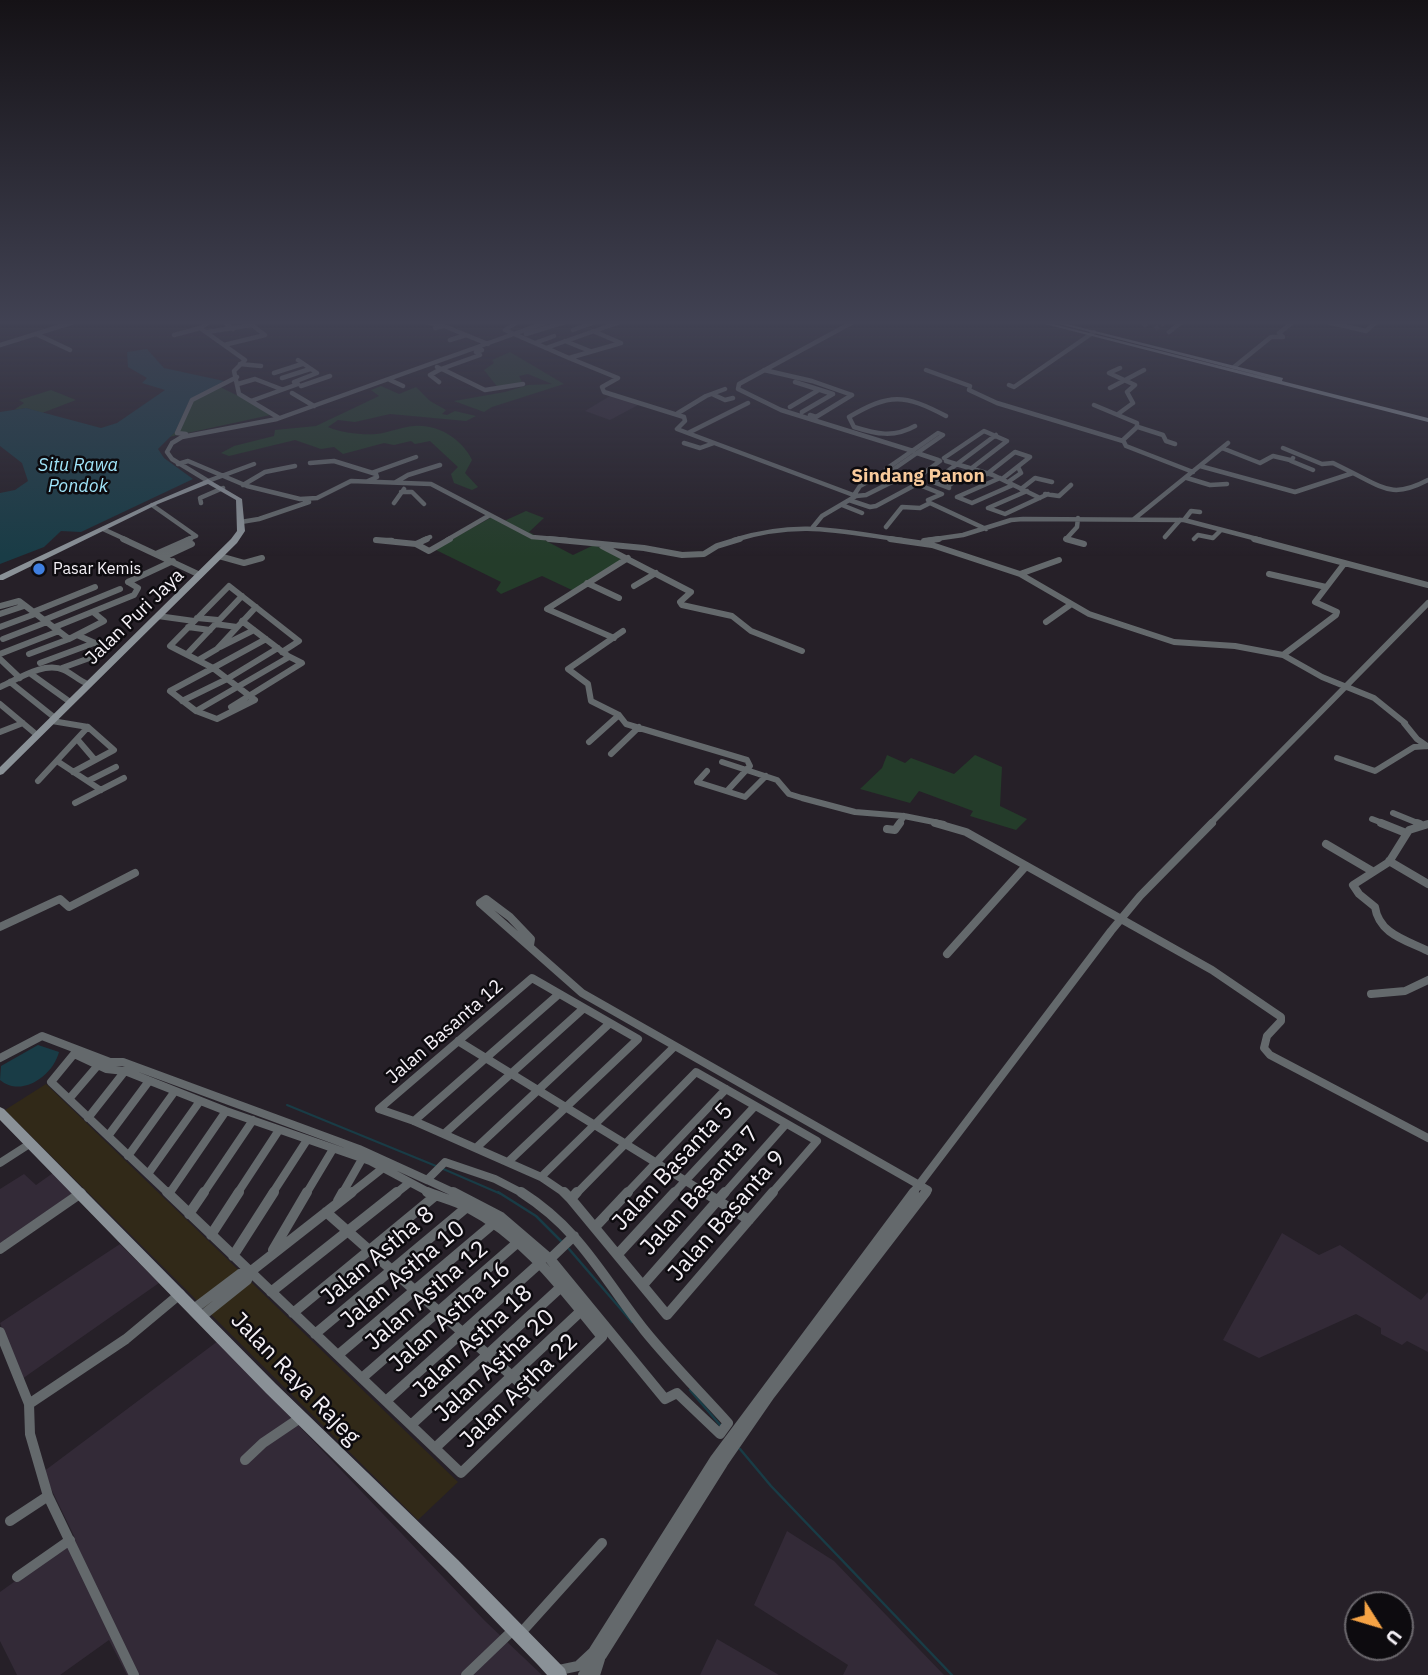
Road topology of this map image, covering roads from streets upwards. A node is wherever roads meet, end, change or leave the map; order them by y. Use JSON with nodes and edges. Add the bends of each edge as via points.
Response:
{"nodes":[{"id":1,"x":194,"y":400,"type":"edge"},
{"id":2,"x":303,"y":400,"type":"edge"},
{"id":3,"x":333,"y":400,"type":"edge"},
{"id":4,"x":343,"y":400,"type":"edge"},
{"id":5,"x":634,"y":400,"type":"edge"},
{"id":6,"x":701,"y":400,"type":"edge"},
{"id":7,"x":761,"y":400,"type":"edge"},
{"id":8,"x":802,"y":400,"type":"edge"},
{"id":9,"x":822,"y":400,"type":"edge"},
{"id":10,"x":843,"y":400,"type":"edge"},
{"id":11,"x":877,"y":400,"type":"edge"},
{"id":12,"x":912,"y":400,"type":"edge"},
{"id":13,"x":993,"y":400,"type":"edge"},
{"id":14,"x":1132,"y":400,"type":"edge"},
{"id":15,"x":1360,"y":400,"type":"edge"},
{"id":16,"x":251,"y":401,"type":"edge"},
{"id":17,"x":748,"y":403,"type":"dead end"},
{"id":18,"x":1094,"y":405,"type":"dead end"},
{"id":19,"x":314,"y":407,"type":"junction"},
{"id":20,"x":790,"y":407,"type":"dead end"},
{"id":21,"x":678,"y":413,"type":"junction"},
{"id":22,"x":1118,"y":414,"type":"junction"},
{"id":23,"x":946,"y":416,"type":"dead end"},
{"id":24,"x":1428,"y":417,"type":"edge"},
{"id":25,"x":279,"y":418,"type":"junction"},
{"id":26,"x":915,"y":426,"type":"dead end"},
{"id":27,"x":1138,"y":427,"type":"junction"},
{"id":28,"x":209,"y":433,"type":"junction"},
{"id":29,"x":688,"y":433,"type":"junction"},
{"id":30,"x":940,"y":434,"type":"dead end"},
{"id":31,"x":189,"y":435,"type":"junction"},
{"id":32,"x":996,"y":435,"type":"junction"},
{"id":33,"x":893,"y":439,"type":"junction"},
{"id":34,"x":1123,"y":441,"type":"junction"},
{"id":35,"x":714,"y":442,"type":"junction"},
{"id":36,"x":684,"y":443,"type":"dead end"},
{"id":37,"x":1228,"y":443,"type":"dead end"},
{"id":38,"x":1175,"y":444,"type":"dead end"},
{"id":39,"x":1222,"y":448,"type":"junction"},
{"id":40,"x":1283,"y":448,"type":"dead end"},
{"id":41,"x":916,"y":452,"type":"junction"},
{"id":42,"x":1300,"y":455,"type":"junction"},
{"id":43,"x":416,"y":457,"type":"dead end"},
{"id":44,"x":942,"y":460,"type":"junction"},
{"id":45,"x":1290,"y":460,"type":"junction"},
{"id":46,"x":901,"y":461,"type":"dead end"},
{"id":47,"x":310,"y":463,"type":"dead end"},
{"id":48,"x":178,"y":464,"type":"junction"},
{"id":49,"x":254,"y":464,"type":"dead end"},
{"id":50,"x":958,"y":464,"type":"junction"},
{"id":51,"x":439,"y":465,"type":"dead end"},
{"id":52,"x":295,"y":466,"type":"dead end"},
{"id":53,"x":1200,"y":466,"type":"junction"},
{"id":54,"x":1018,"y":467,"type":"junction"},
{"id":55,"x":972,"y":469,"type":"junction"},
{"id":56,"x":365,"y":470,"type":"junction"},
{"id":57,"x":1313,"y":470,"type":"dead end"},
{"id":58,"x":374,"y":472,"type":"junction"},
{"id":59,"x":1193,"y":472,"type":"junction"},
{"id":60,"x":1353,"y":473,"type":"junction"},
{"id":61,"x":987,"y":474,"type":"junction"},
{"id":62,"x":222,"y":475,"type":"junction"},
{"id":63,"x":917,"y":478,"type":"dead end"},
{"id":64,"x":1187,"y":478,"type":"junction"},
{"id":65,"x":1001,"y":479,"type":"junction"},
{"id":66,"x":1428,"y":480,"type":"edge"},
{"id":67,"x":208,"y":481,"type":"junction"},
{"id":68,"x":368,"y":481,"type":"junction"},
{"id":69,"x":345,"y":482,"type":"junction"},
{"id":70,"x":396,"y":483,"type":"junction"},
{"id":71,"x":1011,"y":484,"type":"junction"},
{"id":72,"x":1227,"y":484,"type":"dead end"},
{"id":73,"x":243,"y":485,"type":"junction"},
{"id":74,"x":411,"y":485,"type":"junction"},
{"id":75,"x":1071,"y":485,"type":"dead end"},
{"id":76,"x":223,"y":488,"type":"junction"},
{"id":77,"x":1024,"y":490,"type":"junction"},
{"id":78,"x":401,"y":492,"type":"junction"},
{"id":79,"x":1038,"y":495,"type":"junction"},
{"id":80,"x":853,"y":497,"type":"junction"},
{"id":81,"x":305,"y":499,"type":"junction"},
{"id":82,"x":201,"y":503,"type":"dead end"},
{"id":83,"x":394,"y":503,"type":"dead end"},
{"id":84,"x":930,"y":503,"type":"junction"},
{"id":85,"x":154,"y":504,"type":"junction"},
{"id":86,"x":424,"y":504,"type":"dead end"},
{"id":87,"x":842,"y":505,"type":"junction"},
{"id":88,"x":1200,"y":512,"type":"dead end"},
{"id":89,"x":862,"y":513,"type":"dead end"},
{"id":90,"x":490,"y":515,"type":"junction"},
{"id":91,"x":1078,"y":518,"type":"junction"},
{"id":92,"x":1134,"y":519,"type":"junction"},
{"id":93,"x":1182,"y":520,"type":"junction"},
{"id":94,"x":241,"y":522,"type":"junction"},
{"id":95,"x":813,"y":527,"type":"junction"},
{"id":96,"x":886,"y":527,"type":"dead end"},
{"id":97,"x":103,"y":529,"type":"junction"},
{"id":98,"x":986,"y":529,"type":"junction"},
{"id":99,"x":1221,"y":530,"type":"junction"},
{"id":100,"x":430,"y":537,"type":"dead end"},
{"id":101,"x":1165,"y":537,"type":"dead end"},
{"id":102,"x":1194,"y":539,"type":"dead end"},
{"id":103,"x":376,"y":540,"type":"dead end"},
{"id":104,"x":917,"y":542,"type":"junction"},
{"id":105,"x":192,"y":544,"type":"dead end"},
{"id":106,"x":416,"y":544,"type":"junction"},
{"id":107,"x":595,"y":544,"type":"junction"},
{"id":108,"x":1084,"y":544,"type":"dead end"},
{"id":109,"x":156,"y":554,"type":"junction"},
{"id":110,"x":164,"y":557,"type":"junction"},
{"id":111,"x":226,"y":557,"type":"junction"},
{"id":112,"x":262,"y":558,"type":"dead end"},
{"id":113,"x":628,"y":558,"type":"junction"},
{"id":114,"x":1059,"y":560,"type":"dead end"},
{"id":115,"x":173,"y":561,"type":"junction"},
{"id":116,"x":1344,"y":564,"type":"junction"},
{"id":117,"x":656,"y":572,"type":"junction"},
{"id":118,"x":1020,"y":574,"type":"junction"},
{"id":119,"x":1269,"y":574,"type":"dead end"},
{"id":120,"x":200,"y":575,"type":"junction"},
{"id":121,"x":0,"y":578,"type":"edge"},
{"id":122,"x":587,"y":583,"type":"junction"},
{"id":123,"x":1428,"y":585,"type":"edge"},
{"id":124,"x":634,"y":586,"type":"dead end"},
{"id":125,"x":95,"y":587,"type":"dead end"},
{"id":126,"x":1326,"y":587,"type":"junction"},
{"id":127,"x":120,"y":589,"type":"dead end"},
{"id":128,"x":242,"y":596,"type":"junction"},
{"id":129,"x":619,"y":598,"type":"dead end"},
{"id":130,"x":1428,"y":603,"type":"edge"},
{"id":131,"x":1070,"y":605,"type":"junction"},
{"id":132,"x":0,"y":606,"type":"edge"},
{"id":133,"x":24,"y":606,"type":"junction"},
{"id":134,"x":256,"y":607,"type":"junction"},
{"id":135,"x":93,"y":612,"type":"junction"},
{"id":136,"x":34,"y":613,"type":"junction"},
{"id":137,"x":0,"y":614,"type":"edge"},
{"id":138,"x":161,"y":617,"type":"junction"},
{"id":139,"x":195,"y":620,"type":"junction"},
{"id":140,"x":46,"y":621,"type":"junction"},
{"id":141,"x":217,"y":622,"type":"junction"},
{"id":142,"x":1046,"y":622,"type":"dead end"},
{"id":143,"x":240,"y":624,"type":"junction"},
{"id":144,"x":0,"y":627,"type":"edge"},
{"id":145,"x":188,"y":627,"type":"junction"},
{"id":146,"x":57,"y":629,"type":"junction"},
{"id":147,"x":209,"y":629,"type":"junction"},
{"id":148,"x":254,"y":630,"type":"junction"},
{"id":149,"x":623,"y":631,"type":"dead end"},
{"id":150,"x":77,"y":635,"type":"junction"},
{"id":151,"x":1,"y":638,"type":"edge"},
{"id":152,"x":614,"y":638,"type":"junction"},
{"id":153,"x":69,"y":639,"type":"junction"},
{"id":154,"x":265,"y":639,"type":"junction"},
{"id":155,"x":95,"y":643,"type":"junction"},
{"id":156,"x":17,"y":646,"type":"junction"},
{"id":157,"x":217,"y":649,"type":"junction"},
{"id":158,"x":802,"y":650,"type":"dead end"},
{"id":159,"x":283,"y":652,"type":"junction"},
{"id":160,"x":29,"y":654,"type":"junction"},
{"id":161,"x":187,"y":654,"type":"junction"},
{"id":162,"x":1283,"y":655,"type":"junction"},
{"id":163,"x":0,"y":656,"type":"edge"},
{"id":164,"x":200,"y":659,"type":"junction"},
{"id":165,"x":42,"y":666,"type":"junction"},
{"id":166,"x":61,"y":668,"type":"junction"},
{"id":167,"x":214,"y":669,"type":"junction"},
{"id":168,"x":31,"y":674,"type":"junction"},
{"id":169,"x":20,"y":678,"type":"junction"},
{"id":170,"x":227,"y":679,"type":"junction"},
{"id":171,"x":10,"y":682,"type":"junction"},
{"id":172,"x":88,"y":684,"type":"junction"},
{"id":173,"x":1346,"y":685,"type":"junction"},
{"id":174,"x":0,"y":686,"type":"edge"},
{"id":175,"x":239,"y":687,"type":"junction"},
{"id":176,"x":250,"y":696,"type":"junction"},
{"id":177,"x":182,"y":701,"type":"junction"},
{"id":178,"x":70,"y":702,"type":"junction"},
{"id":179,"x":0,"y":704,"type":"edge"},
{"id":180,"x":8,"y":711,"type":"junction"},
{"id":181,"x":196,"y":711,"type":"junction"},
{"id":182,"x":0,"y":715,"type":"edge"},
{"id":183,"x":619,"y":715,"type":"junction"},
{"id":184,"x":55,"y":721,"type":"junction"},
{"id":185,"x":23,"y":723,"type":"junction"},
{"id":186,"x":88,"y":727,"type":"junction"},
{"id":187,"x":639,"y":727,"type":"junction"},
{"id":188,"x":1,"y":731,"type":"edge"},
{"id":189,"x":37,"y":736,"type":"junction"},
{"id":190,"x":77,"y":739,"type":"junction"},
{"id":191,"x":589,"y":742,"type":"dead end"},
{"id":192,"x":1428,"y":746,"type":"edge"},
{"id":193,"x":611,"y":754,"type":"dead end"},
{"id":194,"x":1337,"y":758,"type":"dead end"},
{"id":195,"x":95,"y":760,"type":"junction"},
{"id":196,"x":57,"y":761,"type":"junction"},
{"id":197,"x":722,"y":762,"type":"dead end"},
{"id":198,"x":116,"y":766,"type":"dead end"},
{"id":199,"x":747,"y":770,"type":"junction"},
{"id":200,"x":707,"y":771,"type":"dead end"},
{"id":201,"x":0,"y":772,"type":"edge"},
{"id":202,"x":73,"y":772,"type":"junction"},
{"id":203,"x":766,"y":776,"type":"junction"},
{"id":204,"x":124,"y":778,"type":"dead end"},
{"id":205,"x":38,"y":780,"type":"dead end"},
{"id":206,"x":88,"y":781,"type":"junction"},
{"id":207,"x":101,"y":790,"type":"junction"},
{"id":208,"x":727,"y":791,"type":"junction"},
{"id":209,"x":75,"y":803,"type":"dead end"},
{"id":210,"x":1393,"y":813,"type":"dead end"},
{"id":211,"x":904,"y":816,"type":"junction"},
{"id":212,"x":1372,"y":819,"type":"dead end"},
{"id":213,"x":1424,"y":824,"type":"edge"},
{"id":214,"x":887,"y":830,"type":"dead end"},
{"id":215,"x":1406,"y":833,"type":"junction"},
{"id":216,"x":1326,"y":844,"type":"dead end"},
{"id":217,"x":1389,"y":861,"type":"junction"},
{"id":218,"x":1026,"y":866,"type":"junction"},
{"id":219,"x":1372,"y":870,"type":"junction"},
{"id":220,"x":135,"y":873,"type":"dead end"},
{"id":221,"x":1428,"y":884,"type":"edge"},
{"id":222,"x":483,"y":901,"type":"dead end"},
{"id":223,"x":1120,"y":920,"type":"junction"},
{"id":224,"x":0,"y":927,"type":"edge"},
{"id":225,"x":1428,"y":951,"type":"edge"},
{"id":226,"x":947,"y":954,"type":"dead end"},
{"id":227,"x":1428,"y":980,"type":"edge"},
{"id":228,"x":559,"y":994,"type":"junction"},
{"id":229,"x":1371,"y":994,"type":"dead end"},
{"id":230,"x":584,"y":1008,"type":"junction"},
{"id":231,"x":611,"y":1023,"type":"junction"},
{"id":232,"x":458,"y":1041,"type":"junction"},
{"id":233,"x":674,"y":1046,"type":"junction"},
{"id":234,"x":0,"y":1058,"type":"edge"},
{"id":235,"x":486,"y":1058,"type":"junction"},
{"id":236,"x":99,"y":1064,"type":"junction"},
{"id":237,"x":125,"y":1071,"type":"junction"},
{"id":238,"x":511,"y":1074,"type":"junction"},
{"id":239,"x":149,"y":1081,"type":"junction"},
{"id":240,"x":726,"y":1089,"type":"junction"},
{"id":241,"x":538,"y":1090,"type":"junction"},
{"id":242,"x":175,"y":1091,"type":"junction"},
{"id":243,"x":69,"y":1100,"type":"junction"},
{"id":244,"x":201,"y":1101,"type":"junction"},
{"id":245,"x":755,"y":1106,"type":"junction"},
{"id":246,"x":566,"y":1107,"type":"junction"},
{"id":247,"x":226,"y":1111,"type":"junction"},
{"id":248,"x":0,"y":1112,"type":"edge"},
{"id":249,"x":88,"y":1118,"type":"junction"},
{"id":250,"x":253,"y":1121,"type":"junction"},
{"id":251,"x":414,"y":1121,"type":"junction"},
{"id":252,"x":786,"y":1124,"type":"junction"},
{"id":253,"x":594,"y":1125,"type":"junction"},
{"id":254,"x":279,"y":1130,"type":"junction"},
{"id":255,"x":444,"y":1134,"type":"junction"},
{"id":256,"x":108,"y":1136,"type":"junction"},
{"id":257,"x":1428,"y":1138,"type":"edge"},
{"id":258,"x":307,"y":1140,"type":"junction"},
{"id":259,"x":31,"y":1143,"type":"junction"},
{"id":260,"x":626,"y":1144,"type":"junction"},
{"id":261,"x":476,"y":1148,"type":"junction"},
{"id":262,"x":333,"y":1149,"type":"junction"},
{"id":263,"x":128,"y":1156,"type":"junction"},
{"id":264,"x":362,"y":1159,"type":"junction"},
{"id":265,"x":508,"y":1162,"type":"junction"},
{"id":266,"x":0,"y":1163,"type":"edge"},
{"id":267,"x":656,"y":1163,"type":"junction"},
{"id":268,"x":383,"y":1168,"type":"junction"},
{"id":269,"x":148,"y":1174,"type":"junction"},
{"id":270,"x":541,"y":1177,"type":"junction"},
{"id":271,"x":426,"y":1181,"type":"junction"},
{"id":272,"x":685,"y":1181,"type":"junction"},
{"id":273,"x":409,"y":1183,"type":"junction"},
{"id":274,"x":918,"y":1185,"type":"junction"},
{"id":275,"x":81,"y":1193,"type":"junction"},
{"id":276,"x":169,"y":1194,"type":"junction"},
{"id":277,"x":435,"y":1196,"type":"junction"},
{"id":278,"x":572,"y":1199,"type":"junction"},
{"id":279,"x":717,"y":1201,"type":"junction"},
{"id":280,"x":336,"y":1205,"type":"junction"},
{"id":281,"x":467,"y":1207,"type":"junction"},
{"id":282,"x":326,"y":1212,"type":"junction"},
{"id":283,"x":189,"y":1214,"type":"junction"},
{"id":284,"x":749,"y":1220,"type":"junction"},
{"id":285,"x":493,"y":1224,"type":"junction"},
{"id":286,"x":596,"y":1226,"type":"junction"},
{"id":287,"x":348,"y":1231,"type":"junction"},
{"id":288,"x":211,"y":1235,"type":"junction"},
{"id":289,"x":517,"y":1242,"type":"junction"},
{"id":290,"x":569,"y":1242,"type":"junction"},
{"id":291,"x":0,"y":1249,"type":"edge"},
{"id":292,"x":369,"y":1250,"type":"junction"},
{"id":293,"x":618,"y":1254,"type":"junction"},
{"id":294,"x":233,"y":1256,"type":"junction"},
{"id":295,"x":270,"y":1256,"type":"junction"},
{"id":296,"x":545,"y":1261,"type":"junction"},
{"id":297,"x":391,"y":1270,"type":"junction"},
{"id":298,"x":250,"y":1272,"type":"junction"},
{"id":299,"x":642,"y":1285,"type":"junction"},
{"id":300,"x":561,"y":1287,"type":"junction"},
{"id":301,"x":415,"y":1290,"type":"junction"},
{"id":302,"x":271,"y":1292,"type":"junction"},
{"id":303,"x":180,"y":1294,"type":"junction"},
{"id":304,"x":439,"y":1311,"type":"junction"},
{"id":305,"x":581,"y":1311,"type":"junction"},
{"id":306,"x":199,"y":1312,"type":"junction"},
{"id":307,"x":293,"y":1313,"type":"junction"},
{"id":308,"x":0,"y":1332,"type":"edge"},
{"id":309,"x":463,"y":1332,"type":"junction"},
{"id":310,"x":315,"y":1334,"type":"junction"},
{"id":311,"x":4,"y":1351,"type":"edge"},
{"id":312,"x":487,"y":1354,"type":"junction"},
{"id":313,"x":338,"y":1355,"type":"junction"},
{"id":314,"x":512,"y":1376,"type":"junction"},
{"id":315,"x":362,"y":1378,"type":"junction"},
{"id":316,"x":538,"y":1399,"type":"junction"},
{"id":317,"x":386,"y":1401,"type":"junction"},
{"id":318,"x":29,"y":1404,"type":"junction"},
{"id":319,"x":300,"y":1418,"type":"junction"},
{"id":320,"x":411,"y":1425,"type":"junction"},
{"id":321,"x":435,"y":1448,"type":"junction"},
{"id":322,"x":245,"y":1460,"type":"dead end"},
{"id":323,"x":48,"y":1496,"type":"junction"},
{"id":324,"x":10,"y":1521,"type":"dead end"},
{"id":325,"x":70,"y":1540,"type":"junction"},
{"id":326,"x":602,"y":1543,"type":"dead end"},
{"id":327,"x":17,"y":1577,"type":"dead end"},
{"id":328,"x":516,"y":1632,"type":"junction"},
{"id":329,"x":602,"y":1655,"type":"junction"},
{"id":330,"x":556,"y":1672,"type":"edge"},
{"id":331,"x":134,"y":1675,"type":"edge"},
{"id":332,"x":467,"y":1675,"type":"edge"},
{"id":333,"x":583,"y":1675,"type":"edge"},
{"id":334,"x":595,"y":1675,"type":"edge"}],
"edges":[{"from":1,"to":31,"type":"street","via":[[177,433]]},
{"from":2,"to":19,"type":"street"},
{"from":3,"to":19,"type":"street"},
{"from":4,"to":28,"type":"street","via":[[283,421]]},
{"from":5,"to":21,"type":"street"},
{"from":6,"to":21,"type":"street"},
{"from":7,"to":33,"type":"street","via":[[781,410]]},
{"from":8,"to":20,"type":"street"},
{"from":9,"to":10,"type":"street","via":[[802,412],[816,416]]},
{"from":11,"to":33,"type":"street","via":[[849,417],[854,427]]},
{"from":12,"to":23,"type":"street"},
{"from":13,"to":34,"type":"street"},
{"from":14,"to":22,"type":"street"},
{"from":15,"to":24,"type":"street"},
{"from":16,"to":25,"type":"street"},
{"from":17,"to":29,"type":"street"},
{"from":18,"to":22,"type":"street"},
{"from":19,"to":25,"type":"street"},
{"from":21,"to":29,"type":"street","via":[[685,418],[676,428]]},
{"from":22,"to":27,"type":"street"},
{"from":25,"to":28,"type":"street"},
{"from":26,"to":33,"type":"street"},
{"from":27,"to":34,"type":"street"},
{"from":27,"to":38,"type":"street"},
{"from":28,"to":31,"type":"street"},
{"from":29,"to":35,"type":"street"},
{"from":30,"to":41,"type":"street"},
{"from":31,"to":48,"type":"street","via":[[176,439],[167,449],[167,455]]},
{"from":32,"to":44,"type":"street","via":[[981,431]]},
{"from":32,"to":50,"type":"street"},
{"from":32,"to":55,"type":"street","via":[[1006,443]]},
{"from":33,"to":41,"type":"street"},
{"from":34,"to":59,"type":"street","via":[[1140,453]]},
{"from":35,"to":36,"type":"street","via":[[701,448]]},
{"from":35,"to":80,"type":"street"},
{"from":37,"to":39,"type":"street"},
{"from":39,"to":45,"type":"street","via":[[1260,463],[1273,456]]},
{"from":39,"to":53,"type":"street"},
{"from":40,"to":42,"type":"street"},
{"from":41,"to":44,"type":"street"},
{"from":41,"to":46,"type":"street"},
{"from":42,"to":45,"type":"street"},
{"from":42,"to":60,"type":"street"},
{"from":43,"to":58,"type":"street"},
{"from":44,"to":50,"type":"street"},
{"from":44,"to":63,"type":"street"},
{"from":45,"to":57,"type":"street"},
{"from":47,"to":56,"type":"street","via":[[334,461]]},
{"from":48,"to":62,"type":"street","via":[[188,461]]},
{"from":48,"to":67,"type":"street"},
{"from":49,"to":62,"type":"street"},
{"from":50,"to":55,"type":"street"},
{"from":50,"to":55,"type":"street","via":[[933,482],[946,489],[966,481],[961,477]]},
{"from":51,"to":70,"type":"street"},
{"from":52,"to":73,"type":"street","via":[[265,472]]},
{"from":53,"to":59,"type":"street"},
{"from":53,"to":60,"type":"street","via":[[1295,492]]},
{"from":54,"to":61,"type":"street","via":[[1030,457],[1015,452]]},
{"from":54,"to":65,"type":"street"},
{"from":54,"to":71,"type":"street","via":[[1021,472]]},
{"from":55,"to":61,"type":"street"},
{"from":56,"to":58,"type":"street"},
{"from":56,"to":69,"type":"street"},
{"from":58,"to":68,"type":"street","via":[[377,477]]},
{"from":59,"to":64,"type":"street"},
{"from":60,"to":66,"type":"street","via":[[1394,494]]},
{"from":61,"to":65,"type":"street"},
{"from":62,"to":67,"type":"street"},
{"from":62,"to":73,"type":"street"},
{"from":64,"to":72,"type":"street","via":[[1215,486]]},
{"from":64,"to":92,"type":"street"},
{"from":65,"to":71,"type":"street"},
{"from":65,"to":71,"type":"street","via":[[958,496],[972,503]]},
{"from":67,"to":76,"type":"street"},
{"from":67,"to":85,"type":"street"},
{"from":68,"to":69,"type":"street"},
{"from":68,"to":70,"type":"street"},
{"from":69,"to":81,"type":"street","via":[[317,498]]},
{"from":70,"to":74,"type":"street"},
{"from":71,"to":77,"type":"street"},
{"from":73,"to":81,"type":"street"},
{"from":74,"to":78,"type":"street"},
{"from":74,"to":90,"type":"street","via":[[433,485]]},
{"from":75,"to":79,"type":"street","via":[[1059,496]]},
{"from":76,"to":82,"type":"street","via":[[200,498]]},
{"from":76,"to":94,"type":"street","via":[[239,499]]},
{"from":77,"to":79,"type":"street"},
{"from":77,"to":79,"type":"street","via":[[1035,478],[1052,482]]},
{"from":77,"to":79,"type":"street","via":[[988,508],[1005,513]]},
{"from":78,"to":83,"type":"street"},
{"from":78,"to":86,"type":"street","via":[[412,492]]},
{"from":80,"to":80,"type":"street","via":[[870,493],[894,481],[878,477],[860,486]]},
{"from":80,"to":84,"type":"street","via":[[870,507],[917,484],[942,494],[928,500]]},
{"from":80,"to":87,"type":"street"},
{"from":81,"to":94,"type":"street","via":[[309,502]]},
{"from":84,"to":96,"type":"street","via":[[920,508],[902,507]]},
{"from":84,"to":98,"type":"street"},
{"from":85,"to":97,"type":"street"},
{"from":85,"to":109,"type":"street","via":[[196,536]]},
{"from":87,"to":89,"type":"street"},
{"from":87,"to":95,"type":"street"},
{"from":88,"to":93,"type":"street","via":[[1192,510]]},
{"from":90,"to":106,"type":"street","via":[[429,551]]},
{"from":90,"to":107,"type":"street","via":[[537,538]]},
{"from":91,"to":92,"type":"street"},
{"from":91,"to":98,"type":"street","via":[[1011,520]]},
{"from":91,"to":108,"type":"street","via":[[1077,527],[1066,539]]},
{"from":92,"to":93,"type":"street"},
{"from":93,"to":99,"type":"street"},
{"from":93,"to":101,"type":"street"},
{"from":94,"to":111,"type":"street","name":"Jalan Puri Jaya","via":[[239,536]]},
{"from":95,"to":104,"type":"street"},
{"from":95,"to":107,"type":"street","via":[[767,530],[712,550],[682,555]]},
{"from":97,"to":109,"type":"street"},
{"from":97,"to":121,"type":"street"},
{"from":98,"to":104,"type":"street","via":[[962,539]]},
{"from":99,"to":102,"type":"street","via":[[1213,538],[1198,535]]},
{"from":99,"to":116,"type":"street"},
{"from":100,"to":106,"type":"street"},
{"from":103,"to":106,"type":"street"},
{"from":104,"to":118,"type":"street"},
{"from":105,"to":110,"type":"street"},
{"from":107,"to":113,"type":"street"},
{"from":109,"to":110,"type":"street"},
{"from":110,"to":115,"type":"street"},
{"from":111,"to":112,"type":"street","via":[[247,563]]},
{"from":111,"to":120,"type":"street","name":"Jalan Puri Jaya"},
{"from":113,"to":117,"type":"street"},
{"from":113,"to":122,"type":"street"},
{"from":114,"to":118,"type":"street"},
{"from":115,"to":120,"type":"street"},
{"from":115,"to":135,"type":"street","via":[[128,582],[138,588],[134,595]]},
{"from":116,"to":123,"type":"street"},
{"from":116,"to":126,"type":"street"},
{"from":117,"to":124,"type":"street"},
{"from":117,"to":158,"type":"street","via":[[691,592],[680,604],[732,616],[751,631]]},
{"from":118,"to":131,"type":"street"},
{"from":119,"to":126,"type":"street"},
{"from":120,"to":138,"type":"street","name":"Jalan Puri Jaya"},
{"from":122,"to":129,"type":"street"},
{"from":122,"to":152,"type":"street","via":[[548,611]]},
{"from":125,"to":136,"type":"street"},
{"from":126,"to":162,"type":"street","via":[[1315,602],[1336,615]]},
{"from":127,"to":140,"type":"street"},
{"from":128,"to":134,"type":"street"},
{"from":128,"to":139,"type":"street","via":[[228,586]]},
{"from":128,"to":141,"type":"street"},
{"from":130,"to":173,"type":"street"},
{"from":131,"to":142,"type":"street"},
{"from":131,"to":162,"type":"street","via":[[1174,642]]},
{"from":132,"to":133,"type":"street","via":[[16,601]]},
{"from":133,"to":136,"type":"street"},
{"from":133,"to":137,"type":"street"},
{"from":134,"to":143,"type":"street"},
{"from":134,"to":159,"type":"street","via":[[299,641]]},
{"from":135,"to":146,"type":"street"},
{"from":135,"to":150,"type":"street","via":[[104,621]]},
{"from":136,"to":140,"type":"street"},
{"from":136,"to":144,"type":"street"},
{"from":138,"to":139,"type":"street"},
{"from":138,"to":172,"type":"street","name":"Jalan Puri Jaya"},
{"from":139,"to":141,"type":"street"},
{"from":139,"to":145,"type":"street"},
{"from":140,"to":146,"type":"street"},
{"from":140,"to":151,"type":"street"},
{"from":141,"to":143,"type":"street"},
{"from":141,"to":147,"type":"street"},
{"from":143,"to":148,"type":"street"},
{"from":143,"to":157,"type":"street"},
{"from":145,"to":147,"type":"street"},
{"from":145,"to":161,"type":"street","via":[[170,646]]},
{"from":146,"to":153,"type":"street"},
{"from":146,"to":156,"type":"street"},
{"from":147,"to":161,"type":"street"},
{"from":148,"to":154,"type":"street"},
{"from":148,"to":157,"type":"street"},
{"from":149,"to":152,"type":"street"},
{"from":150,"to":153,"type":"street"},
{"from":150,"to":155,"type":"street"},
{"from":151,"to":156,"type":"street"},
{"from":152,"to":183,"type":"street","via":[[569,669],[588,684],[591,701]]},
{"from":153,"to":160,"type":"street"},
{"from":154,"to":159,"type":"street"},
{"from":154,"to":167,"type":"street"},
{"from":155,"to":165,"type":"street"},
{"from":155,"to":166,"type":"street","via":[[106,652]]},
{"from":156,"to":160,"type":"street"},
{"from":156,"to":163,"type":"street"},
{"from":157,"to":164,"type":"street"},
{"from":159,"to":170,"type":"street"},
{"from":159,"to":175,"type":"street"},
{"from":159,"to":176,"type":"street","via":[[301,664]]},
{"from":160,"to":165,"type":"street"},
{"from":161,"to":164,"type":"street"},
{"from":162,"to":173,"type":"street"},
{"from":163,"to":169,"type":"street"},
{"from":164,"to":167,"type":"street"},
{"from":165,"to":166,"type":"street"},
{"from":165,"to":168,"type":"street"},
{"from":166,"to":172,"type":"street"},
{"from":167,"to":170,"type":"street"},
{"from":167,"to":177,"type":"street","via":[[170,690]]},
{"from":168,"to":169,"type":"street"},
{"from":168,"to":178,"type":"street"},
{"from":169,"to":171,"type":"street"},
{"from":170,"to":175,"type":"street"},
{"from":170,"to":177,"type":"street"},
{"from":171,"to":174,"type":"street"},
{"from":171,"to":184,"type":"street"},
{"from":172,"to":178,"type":"street","name":"Jalan Puri Jaya"},
{"from":173,"to":192,"type":"street","via":[[1374,698]]},
{"from":173,"to":223,"type":"street"},
{"from":175,"to":176,"type":"street"},
{"from":175,"to":181,"type":"street"},
{"from":176,"to":181,"type":"street","via":[[215,719]]},
{"from":177,"to":181,"type":"street"},
{"from":178,"to":184,"type":"street","name":"Jalan Puri Jaya"},
{"from":179,"to":180,"type":"street"},
{"from":180,"to":182,"type":"street"},
{"from":180,"to":185,"type":"street"},
{"from":183,"to":187,"type":"street"},
{"from":183,"to":191,"type":"street"},
{"from":184,"to":186,"type":"street"},
{"from":184,"to":189,"type":"street","name":"Jalan Puri Jaya"},
{"from":185,"to":188,"type":"street"},
{"from":185,"to":189,"type":"street"},
{"from":186,"to":190,"type":"street"},
{"from":186,"to":195,"type":"street","via":[[114,750]]},
{"from":187,"to":193,"type":"street"},
{"from":187,"to":199,"type":"street","via":[[743,758],[749,763]]},
{"from":189,"to":201,"type":"street","name":"Jalan Puri Jaya"},
{"from":190,"to":195,"type":"street"},
{"from":190,"to":196,"type":"street"},
{"from":192,"to":194,"type":"street","via":[[1414,747],[1375,771]]},
{"from":195,"to":202,"type":"street"},
{"from":196,"to":202,"type":"street"},
{"from":196,"to":205,"type":"street"},
{"from":197,"to":199,"type":"street"},
{"from":198,"to":206,"type":"street"},
{"from":199,"to":203,"type":"street"},
{"from":199,"to":208,"type":"street"},
{"from":200,"to":208,"type":"street","via":[[697,782]]},
{"from":202,"to":206,"type":"street"},
{"from":203,"to":208,"type":"street","via":[[745,797]]},
{"from":203,"to":211,"type":"street","via":[[802,798],[855,811]]},
{"from":204,"to":207,"type":"street"},
{"from":206,"to":207,"type":"street"},
{"from":207,"to":209,"type":"street"},
{"from":210,"to":213,"type":"street"},
{"from":211,"to":214,"type":"street","via":[[895,830]]},
{"from":211,"to":218,"type":"street","via":[[955,827]]},
{"from":212,"to":215,"type":"street"},
{"from":213,"to":215,"type":"street"},
{"from":215,"to":217,"type":"street"},
{"from":216,"to":219,"type":"street"},
{"from":217,"to":219,"type":"street"},
{"from":217,"to":221,"type":"street"},
{"from":218,"to":223,"type":"street"},
{"from":218,"to":226,"type":"street"},
{"from":219,"to":225,"type":"street","via":[[1356,881],[1355,890],[1373,904],[1387,931]]},
{"from":220,"to":224,"type":"street","via":[[69,907],[60,899]]},
{"from":222,"to":233,"type":"street","via":[[520,932],[522,942],[560,978]]},
{"from":223,"to":257,"type":"street","via":[[1212,970],[1281,1017],[1265,1041],[1270,1055]]},
{"from":223,"to":274,"type":"street"},
{"from":227,"to":229,"type":"street","via":[[1405,991]]},
{"from":228,"to":230,"type":"street"},
{"from":228,"to":232,"type":"street","name":"Jalan Basanta 12","via":[[532,978]]},
{"from":228,"to":235,"type":"street"},
{"from":230,"to":231,"type":"street"},
{"from":230,"to":238,"type":"street"},
{"from":231,"to":241,"type":"street"},
{"from":231,"to":246,"type":"street","via":[[638,1039]]},
{"from":232,"to":235,"type":"street"},
{"from":232,"to":251,"type":"street","name":"Jalan Basanta 12","via":[[379,1109]]},
{"from":233,"to":253,"type":"street"},
{"from":233,"to":274,"type":"street"},
{"from":234,"to":271,"type":"street","via":[[42,1036],[304,1128]]},
{"from":235,"to":238,"type":"street"},
{"from":235,"to":251,"type":"street"},
{"from":236,"to":237,"type":"street"},
{"from":236,"to":243,"type":"street"},
{"from":236,"to":243,"type":"street","via":[[74,1054],[51,1082]]},
{"from":237,"to":239,"type":"street"},
{"from":237,"to":249,"type":"street"},
{"from":238,"to":241,"type":"street"},
{"from":238,"to":255,"type":"street"},
{"from":239,"to":242,"type":"street"},
{"from":239,"to":256,"type":"street"},
{"from":240,"to":245,"type":"street"},
{"from":240,"to":260,"type":"street","via":[[696,1072]]},
{"from":240,"to":267,"type":"street"},
{"from":241,"to":246,"type":"street"},
{"from":241,"to":261,"type":"street"},
{"from":242,"to":244,"type":"street"},
{"from":242,"to":263,"type":"street"},
{"from":243,"to":249,"type":"street"},
{"from":244,"to":247,"type":"street"},
{"from":244,"to":269,"type":"street"},
{"from":245,"to":252,"type":"street"},
{"from":245,"to":272,"type":"street","name":"Jalan Basanta 5"},
{"from":246,"to":253,"type":"street"},
{"from":246,"to":265,"type":"street"},
{"from":247,"to":250,"type":"street"},
{"from":247,"to":276,"type":"street"},
{"from":248,"to":259,"type":"street","name":"Jalan Raya Rajeg"},
{"from":249,"to":256,"type":"street"},
{"from":250,"to":254,"type":"street"},
{"from":250,"to":283,"type":"street"},
{"from":251,"to":255,"type":"street"},
{"from":252,"to":279,"type":"street","name":"Jalan Basanta 7"},
{"from":252,"to":284,"type":"street","name":"Jalan Basanta 9","via":[[817,1141]]},
{"from":253,"to":260,"type":"street"},
{"from":253,"to":270,"type":"street"},
{"from":254,"to":258,"type":"street"},
{"from":254,"to":288,"type":"street"},
{"from":255,"to":261,"type":"street"},
{"from":256,"to":263,"type":"street"},
{"from":258,"to":262,"type":"street"},
{"from":258,"to":294,"type":"street"},
{"from":259,"to":266,"type":"street"},
{"from":259,"to":275,"type":"street","name":"Jalan Raya Rajeg"},
{"from":260,"to":267,"type":"street"},
{"from":260,"to":278,"type":"street"},
{"from":261,"to":265,"type":"street"},
{"from":262,"to":264,"type":"street"},
{"from":262,"to":295,"type":"street"},
{"from":263,"to":269,"type":"street"},
{"from":264,"to":268,"type":"street"},
{"from":264,"to":280,"type":"street"},
{"from":265,"to":270,"type":"street"},
{"from":267,"to":272,"type":"street"},
{"from":267,"to":286,"type":"street"},
{"from":268,"to":273,"type":"street"},
{"from":268,"to":280,"type":"street"},
{"from":269,"to":276,"type":"street"},
{"from":270,"to":278,"type":"street"},
{"from":271,"to":290,"type":"street","via":[[445,1162],[498,1181],[547,1210]]},
{"from":271,"to":296,"type":"street","via":[[501,1217]]},
{"from":272,"to":279,"type":"street"},
{"from":272,"to":293,"type":"street","name":"Jalan Basanta 5"},
{"from":273,"to":277,"type":"street"},
{"from":273,"to":287,"type":"street"},
{"from":274,"to":329,"type":"street","via":[[928,1190],[770,1395]]},
{"from":274,"to":330,"type":"street","via":[[715,1459],[593,1652],[583,1664]]},
{"from":275,"to":291,"type":"street"},
{"from":275,"to":303,"type":"street","name":"Jalan Raya Rajeg"},
{"from":276,"to":283,"type":"street"},
{"from":277,"to":281,"type":"street"},
{"from":277,"to":292,"type":"street"},
{"from":278,"to":286,"type":"street"},
{"from":279,"to":284,"type":"street"},
{"from":279,"to":299,"type":"street","name":"Jalan Basanta 7"},
{"from":280,"to":282,"type":"street"},
{"from":281,"to":285,"type":"street"},
{"from":281,"to":297,"type":"street","name":"Jalan Astha 8"},
{"from":282,"to":287,"type":"street"},
{"from":282,"to":295,"type":"street"},
{"from":283,"to":288,"type":"street"},
{"from":284,"to":299,"type":"street","name":"Jalan Basanta 9","via":[[667,1315]]},
{"from":285,"to":289,"type":"street"},
{"from":285,"to":301,"type":"street","name":"Jalan Astha 10"},
{"from":286,"to":293,"type":"street"},
{"from":287,"to":292,"type":"street"},
{"from":287,"to":302,"type":"street"},
{"from":288,"to":294,"type":"street"},
{"from":289,"to":296,"type":"street"},
{"from":289,"to":304,"type":"street","name":"Jalan Astha 12"},
{"from":290,"to":296,"type":"street","name":"Jalan Astha 16"},
{"from":290,"to":296,"type":"street","via":[[603,1268],[632,1314],[724,1428],[720,1434],[677,1393],[668,1399],[663,1396]]},
{"from":292,"to":297,"type":"street"},
{"from":292,"to":307,"type":"street"},
{"from":293,"to":299,"type":"street"},
{"from":294,"to":298,"type":"street"},
{"from":295,"to":298,"type":"street"},
{"from":296,"to":300,"type":"street"},
{"from":296,"to":309,"type":"street","name":"Jalan Astha 16"},
{"from":297,"to":301,"type":"street"},
{"from":297,"to":310,"type":"street","name":"Jalan Astha 8"},
{"from":298,"to":302,"type":"street"},
{"from":298,"to":306,"type":"street","via":[[247,1280]]},
{"from":300,"to":305,"type":"street"},
{"from":300,"to":312,"type":"street","name":"Jalan Astha 18"},
{"from":301,"to":304,"type":"street"},
{"from":301,"to":313,"type":"street","name":"Jalan Astha 10"},
{"from":302,"to":307,"type":"street"},
{"from":303,"to":306,"type":"street","name":"Jalan Raya Rajeg"},
{"from":303,"to":318,"type":"street","via":[[126,1339]]},
{"from":304,"to":309,"type":"street"},
{"from":304,"to":315,"type":"street","name":"Jalan Astha 12"},
{"from":305,"to":314,"type":"street","name":"Jalan Astha 20"},
{"from":305,"to":316,"type":"street","name":"Jalan Astha 22","via":[[602,1337]]},
{"from":306,"to":319,"type":"street","name":"Jalan Raya Rajeg"},
{"from":307,"to":310,"type":"street"},
{"from":308,"to":311,"type":"street"},
{"from":309,"to":312,"type":"street"},
{"from":309,"to":317,"type":"street","name":"Jalan Astha 16"},
{"from":310,"to":313,"type":"street"},
{"from":311,"to":318,"type":"street"},
{"from":312,"to":314,"type":"street"},
{"from":312,"to":320,"type":"street","name":"Jalan Astha 18"},
{"from":313,"to":315,"type":"street"},
{"from":314,"to":316,"type":"street"},
{"from":314,"to":321,"type":"street","name":"Jalan Astha 20"},
{"from":315,"to":317,"type":"street"},
{"from":316,"to":321,"type":"street","name":"Jalan Astha 22","via":[[461,1473]]},
{"from":317,"to":320,"type":"street"},
{"from":318,"to":323,"type":"street","via":[[30,1434]]},
{"from":319,"to":322,"type":"street"},
{"from":319,"to":328,"type":"street","name":"Jalan Raya Rajeg"},
{"from":320,"to":321,"type":"street"},
{"from":323,"to":324,"type":"street"},
{"from":323,"to":325,"type":"street"},
{"from":325,"to":327,"type":"street"},
{"from":325,"to":331,"type":"street"},
{"from":326,"to":328,"type":"street"},
{"from":328,"to":330,"type":"street","name":"Jalan Raya Rajeg"},
{"from":328,"to":332,"type":"street"},
{"from":329,"to":333,"type":"street"},
{"from":329,"to":334,"type":"street"}]}
